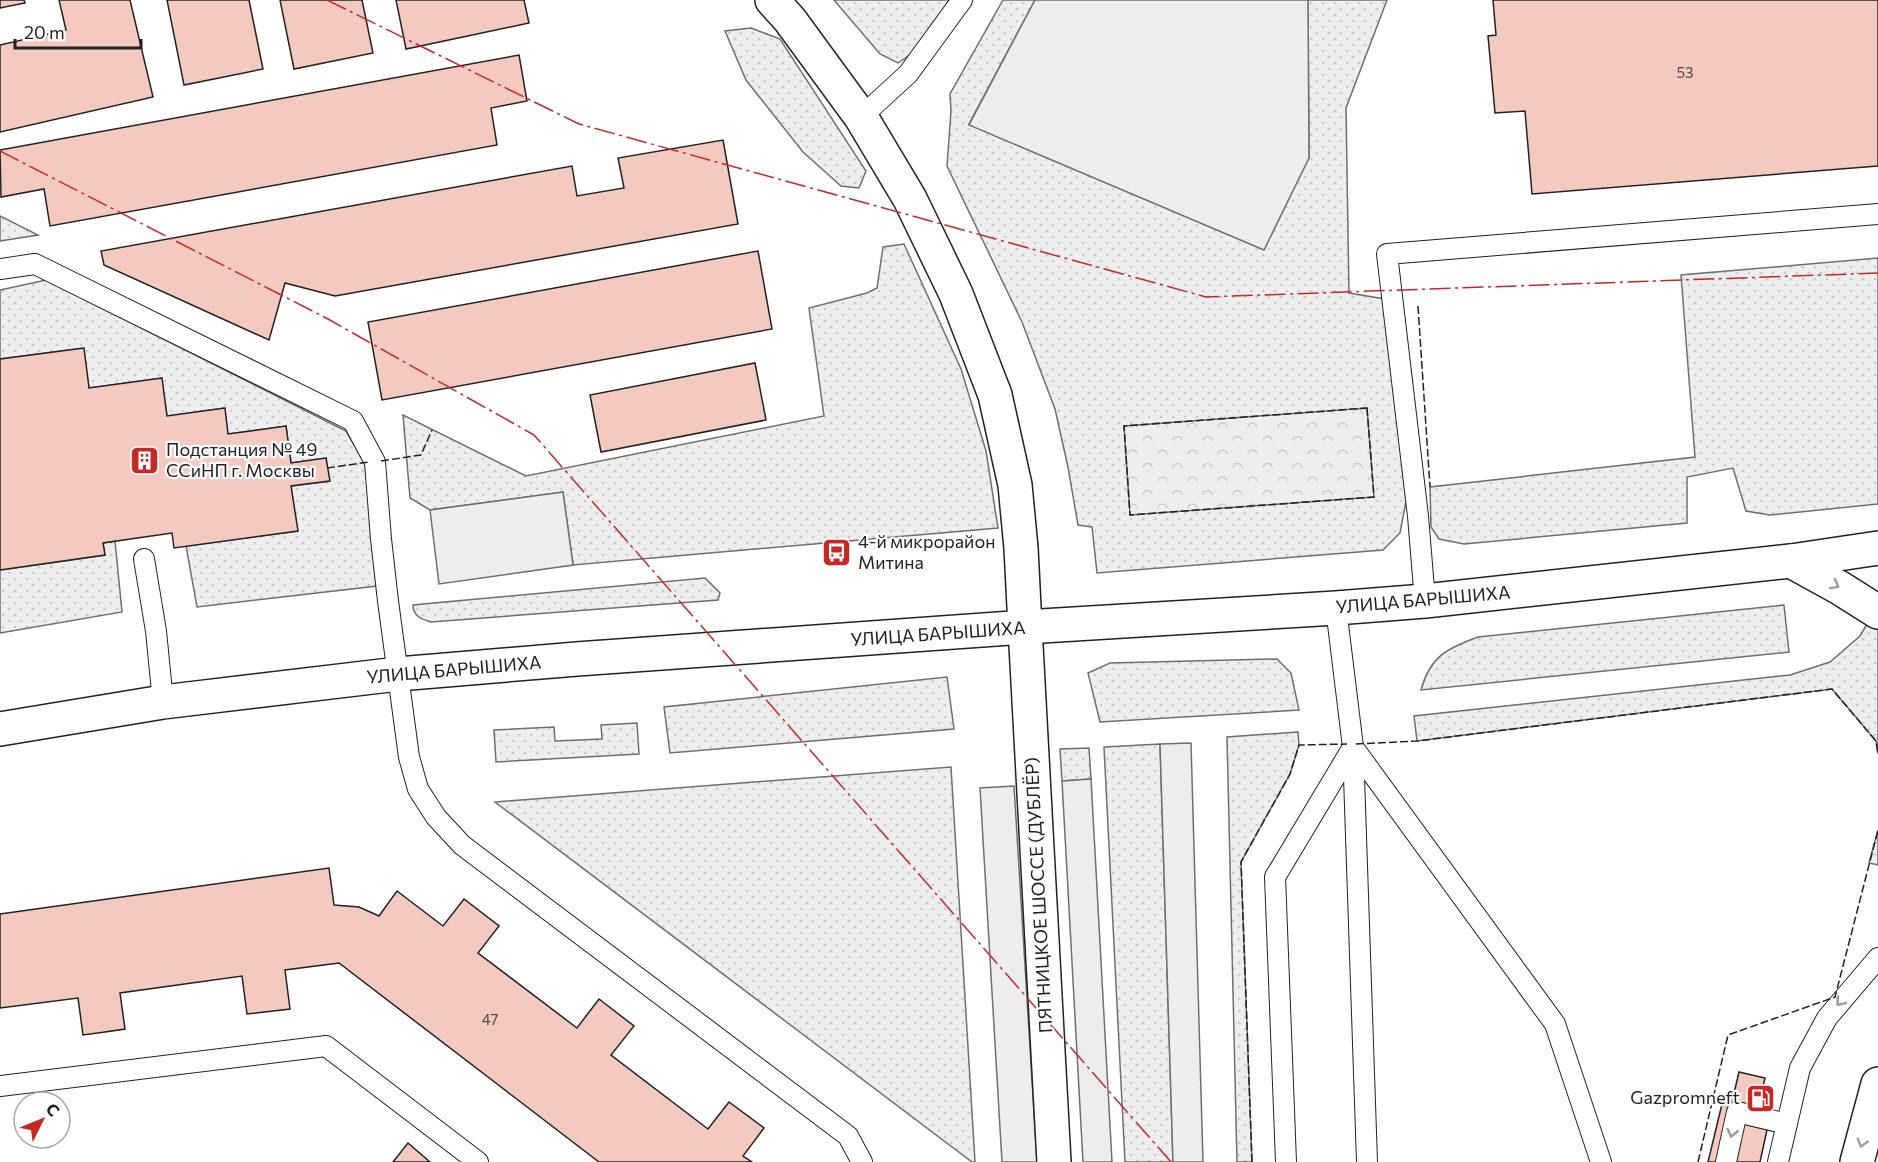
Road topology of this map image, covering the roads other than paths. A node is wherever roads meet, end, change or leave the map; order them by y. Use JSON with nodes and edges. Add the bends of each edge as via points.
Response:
{"nodes":[{"id":1,"x":772,"y":0,"type":"edge"},
{"id":2,"x":962,"y":0,"type":"edge"},
{"id":3,"x":861,"y":117,"type":"junction"},
{"id":4,"x":1878,"y":214,"type":"edge"},
{"id":5,"x":0,"y":269,"type":"edge"},
{"id":6,"x":1878,"y":548,"type":"edge"},
{"id":7,"x":144,"y":559,"type":"dead end"},
{"id":8,"x":1791,"y":561,"type":"junction"},
{"id":9,"x":1425,"y":601,"type":"junction"},
{"id":10,"x":1336,"y":608,"type":"junction"},
{"id":11,"x":1878,"y":612,"type":"edge"},
{"id":12,"x":1024,"y":627,"type":"junction"},
{"id":13,"x":398,"y":674,"type":"junction"},
{"id":14,"x":163,"y":702,"type":"junction"},
{"id":15,"x":0,"y":729,"type":"edge"},
{"id":16,"x":1353,"y":747,"type":"junction"},
{"id":17,"x":1878,"y":958,"type":"edge"},
{"id":18,"x":1878,"y":1084,"type":"edge"},
{"id":19,"x":0,"y":1086,"type":"edge"},
{"id":20,"x":1787,"y":1124,"type":"junction"},
{"id":21,"x":478,"y":1162,"type":"edge"},
{"id":22,"x":862,"y":1162,"type":"edge"},
{"id":23,"x":1054,"y":1162,"type":"edge"},
{"id":24,"x":1286,"y":1162,"type":"edge"},
{"id":25,"x":1368,"y":1162,"type":"edge"},
{"id":26,"x":1601,"y":1162,"type":"edge"},
{"id":27,"x":1726,"y":1162,"type":"edge"},
{"id":28,"x":1778,"y":1162,"type":"edge"},
{"id":29,"x":1857,"y":1162,"type":"edge"}],
"edges":[{"from":1,"to":3,"type":"main road","name":"ПЯТНИЦКОЕ ШОССЕ (ДУБЛЁР)"},
{"from":2,"to":3,"type":"lane","via":[[909,74]]},
{"from":3,"to":12,"type":"main road","name":"ПЯТНИЦКОЕ ШОССЕ (ДУБЛЁР)","via":[[915,209],[956,294],[995,395],[1015,485]]},
{"from":4,"to":9,"type":"lane","via":[[1387,254]]},
{"from":5,"to":13,"type":"lane","via":[[35,264],[353,421],[375,462]]},
{"from":6,"to":8,"type":"main road","name":"УЛИЦА БАРЫШИХА"},
{"from":7,"to":14,"type":"lane"},
{"from":8,"to":9,"type":"main road","name":"УЛИЦА БАРЫШИХА"},
{"from":8,"to":11,"type":"main road","one_way":true},
{"from":9,"to":10,"type":"main road","name":"УЛИЦА БАРЫШИХА"},
{"from":10,"to":12,"type":"main road","name":"УЛИЦА БАРЫШИХА"},
{"from":10,"to":16,"type":"lane"},
{"from":12,"to":13,"type":"main road","name":"УЛИЦА БАРЫШИХА"},
{"from":12,"to":23,"type":"main road","name":"ПЯТНИЦКОЕ ШОССЕ (ДУБЛЁР)"},
{"from":13,"to":14,"type":"main road","name":"УЛИЦА БАРЫШИХА"},
{"from":13,"to":22,"type":"lane","via":[[409,757],[418,789],[436,817],[462,845],[848,1136]]},
{"from":14,"to":15,"type":"main road","name":"УЛИЦА БАРЫШИХА"},
{"from":16,"to":24,"type":"lane","via":[[1275,877]]},
{"from":16,"to":25,"type":"lane"},
{"from":16,"to":26,"type":"lane","via":[[1555,1024]]},
{"from":17,"to":20,"type":"lane","one_way":true,"via":[[1827,1018],[1816,1038],[1800,1068]]},
{"from":18,"to":29,"type":"main road","one_way":true},
{"from":19,"to":21,"type":"lane","via":[[326,1046]]},
{"from":20,"to":27,"type":"lane","one_way":true,"via":[[1737,1112]]},
{"from":20,"to":28,"type":"lane"}]}
